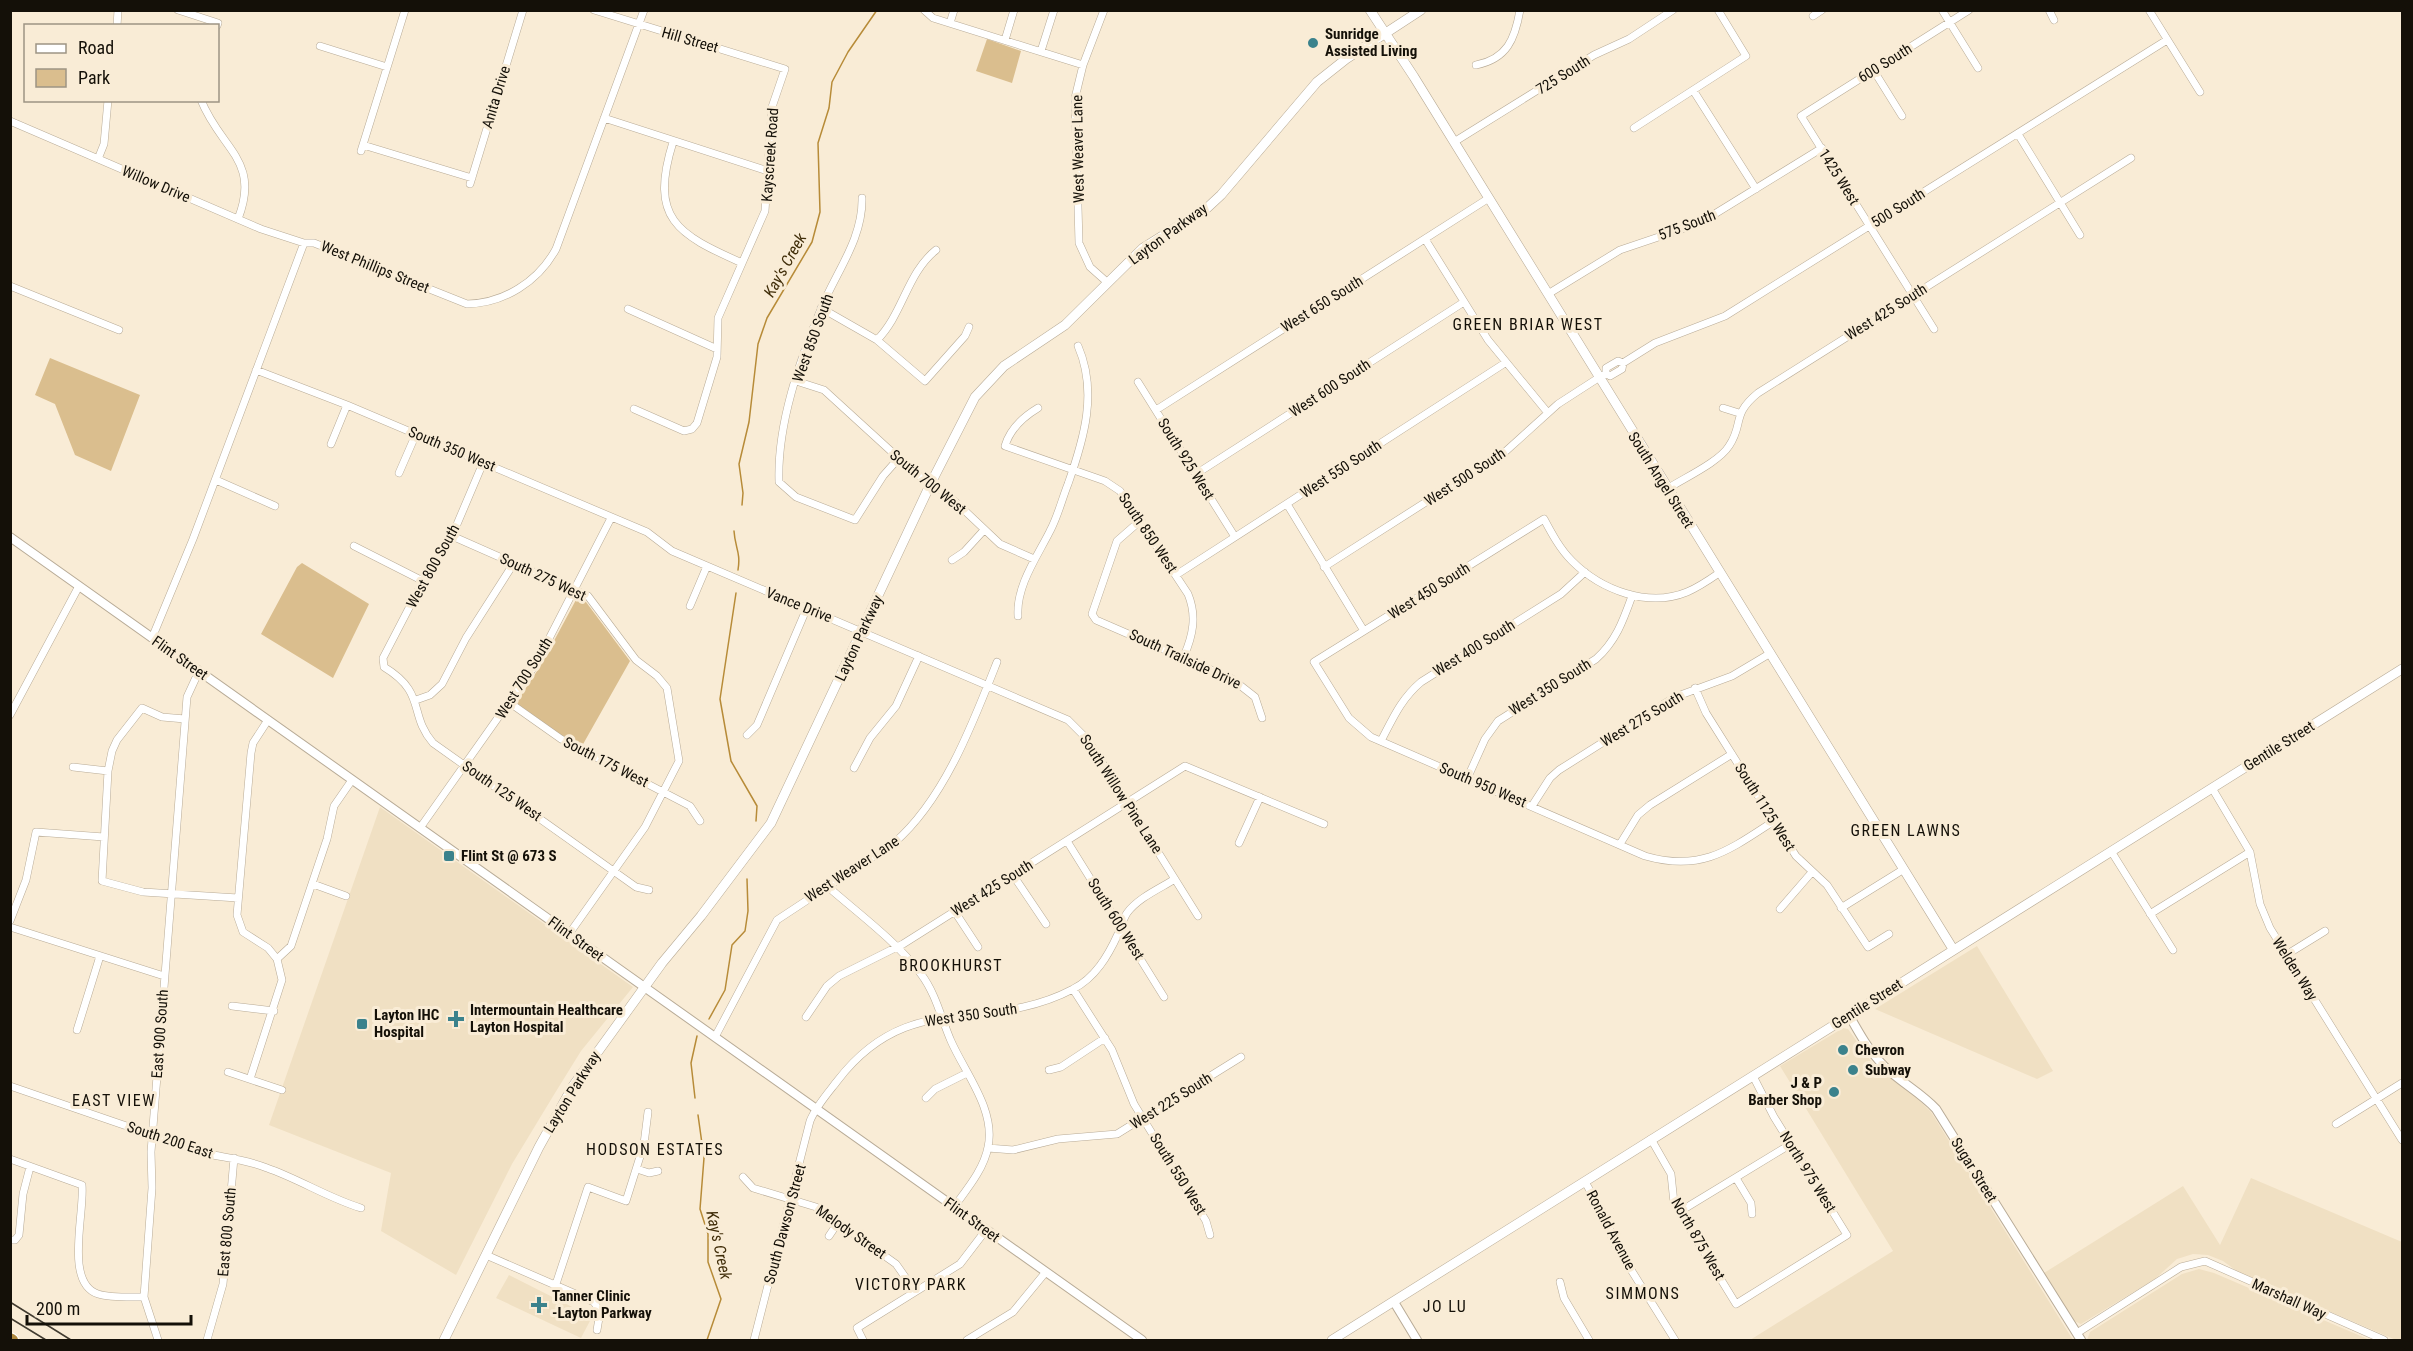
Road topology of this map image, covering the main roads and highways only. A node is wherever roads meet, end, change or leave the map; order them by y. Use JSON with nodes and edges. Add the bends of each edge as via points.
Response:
{"nodes":[{"id":1,"x":1370,"y":10,"type":"edge"},
{"id":2,"x":1421,"y":10,"type":"edge"},
{"id":3,"x":1385,"y":34,"type":"junction"},
{"id":4,"x":2403,"y":669,"type":"edge"},
{"id":5,"x":1953,"y":949,"type":"junction"},
{"id":6,"x":444,"y":1341,"type":"edge"},
{"id":7,"x":1332,"y":1341,"type":"edge"}],
"edges":[{"from":1,"to":3,"type":"main road","name":"South Angel Street"},
{"from":2,"to":3,"type":"main road","name":"Layton Parkway"},
{"from":3,"to":5,"type":"main road","name":"South Angel Street","via":[[1603,375],[1667,489]]},
{"from":3,"to":6,"type":"main road","name":"Layton Parkway","via":[[1317,81],[1207,208],[1143,249],[1065,325],[1004,366],[983,388],[959,424],[771,823],[573,1086]]},
{"from":4,"to":5,"type":"main road","name":"Gentile Street"},
{"from":5,"to":7,"type":"main road","name":"Gentile Street"}]}
